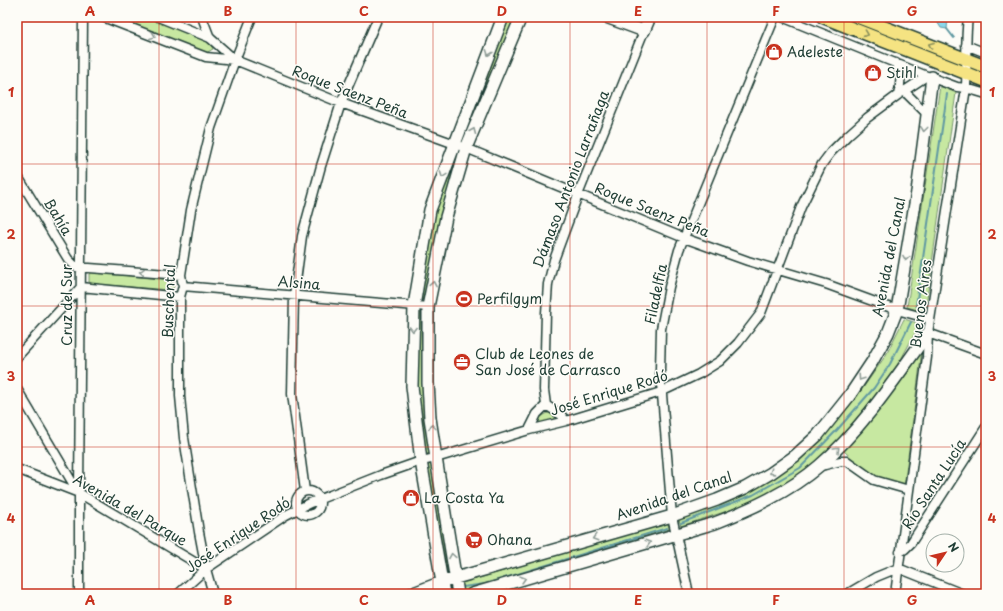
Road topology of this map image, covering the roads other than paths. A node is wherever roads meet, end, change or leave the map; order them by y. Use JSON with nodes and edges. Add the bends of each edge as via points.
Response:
{"nodes":[{"id":1,"x":83,"y":17,"type":"edge"},
{"id":2,"x":103,"y":17,"type":"edge"},
{"id":3,"x":158,"y":17,"type":"edge"},
{"id":4,"x":202,"y":17,"type":"edge"},
{"id":5,"x":252,"y":17,"type":"edge"},
{"id":6,"x":378,"y":17,"type":"edge"},
{"id":7,"x":503,"y":17,"type":"edge"},
{"id":8,"x":521,"y":17,"type":"edge"},
{"id":9,"x":606,"y":17,"type":"edge"},
{"id":10,"x":650,"y":17,"type":"edge"},
{"id":11,"x":775,"y":17,"type":"edge"},
{"id":12,"x":782,"y":17,"type":"edge"},
{"id":13,"x":823,"y":17,"type":"edge"},
{"id":14,"x":858,"y":17,"type":"edge"},
{"id":15,"x":968,"y":17,"type":"edge"},
{"id":16,"x":644,"y":31,"type":"junction"},
{"id":17,"x":210,"y":38,"type":"junction"},
{"id":18,"x":966,"y":45,"type":"junction"},
{"id":19,"x":986,"y":53,"type":"edge"},
{"id":20,"x":235,"y":60,"type":"junction"},
{"id":21,"x":967,"y":60,"type":"junction"},
{"id":22,"x":896,"y":63,"type":"junction"},
{"id":23,"x":986,"y":67,"type":"edge"},
{"id":24,"x":967,"y":73,"type":"junction"},
{"id":25,"x":930,"y":76,"type":"junction"},
{"id":26,"x":986,"y":81,"type":"edge"},
{"id":27,"x":966,"y":88,"type":"junction"},
{"id":28,"x":901,"y":93,"type":"junction"},
{"id":29,"x":986,"y":94,"type":"edge"},
{"id":30,"x":341,"y":103,"type":"junction"},
{"id":31,"x":926,"y":113,"type":"junction"},
{"id":32,"x":454,"y":144,"type":"junction"},
{"id":33,"x":466,"y":148,"type":"junction"},
{"id":34,"x":17,"y":175,"type":"edge"},
{"id":35,"x":578,"y":194,"type":"junction"},
{"id":36,"x":684,"y":238,"type":"junction"},
{"id":37,"x":81,"y":268,"type":"junction"},
{"id":38,"x":778,"y":270,"type":"junction"},
{"id":39,"x":181,"y":275,"type":"junction"},
{"id":40,"x":183,"y":286,"type":"junction"},
{"id":41,"x":81,"y":287,"type":"junction"},
{"id":42,"x":294,"y":296,"type":"junction"},
{"id":43,"x":180,"y":297,"type":"junction"},
{"id":44,"x":414,"y":306,"type":"junction"},
{"id":45,"x":428,"y":307,"type":"junction"},
{"id":46,"x":897,"y":310,"type":"junction"},
{"id":47,"x":930,"y":319,"type":"junction"},
{"id":48,"x":928,"y":333,"type":"junction"},
{"id":49,"x":986,"y":354,"type":"edge"},
{"id":50,"x":17,"y":357,"type":"edge"},
{"id":51,"x":17,"y":389,"type":"edge"},
{"id":52,"x":661,"y":392,"type":"junction"},
{"id":53,"x":546,"y":405,"type":"junction"},
{"id":54,"x":566,"y":421,"type":"junction"},
{"id":55,"x":986,"y":427,"type":"edge"},
{"id":56,"x":529,"y":430,"type":"junction"},
{"id":57,"x":436,"y":458,"type":"junction"},
{"id":58,"x":421,"y":461,"type":"junction"},
{"id":59,"x":819,"y":466,"type":"junction"},
{"id":60,"x":17,"y":469,"type":"edge"},
{"id":61,"x":909,"y":490,"type":"junction"},
{"id":62,"x":305,"y":491,"type":"junction"},
{"id":63,"x":78,"y":493,"type":"junction"},
{"id":64,"x":320,"y":499,"type":"junction"},
{"id":65,"x":298,"y":509,"type":"junction"},
{"id":66,"x":672,"y":516,"type":"junction"},
{"id":67,"x":676,"y":534,"type":"junction"},
{"id":68,"x":900,"y":552,"type":"junction"},
{"id":69,"x":898,"y":568,"type":"junction"},
{"id":70,"x":206,"y":569,"type":"junction"},
{"id":71,"x":455,"y":578,"type":"junction"},
{"id":72,"x":442,"y":582,"type":"junction"},
{"id":73,"x":79,"y":594,"type":"edge"},
{"id":74,"x":178,"y":594,"type":"edge"},
{"id":75,"x":213,"y":594,"type":"edge"},
{"id":76,"x":411,"y":594,"type":"edge"},
{"id":77,"x":444,"y":594,"type":"edge"},
{"id":78,"x":458,"y":594,"type":"edge"},
{"id":79,"x":472,"y":594,"type":"edge"},
{"id":80,"x":689,"y":594,"type":"edge"},
{"id":81,"x":847,"y":594,"type":"edge"},
{"id":82,"x":894,"y":594,"type":"edge"},
{"id":83,"x":964,"y":594,"type":"edge"}],
"edges":[{"from":1,"to":37,"type":"street","name":"Cruz del Sur"},
{"from":2,"to":20,"type":"street","name":"Roque Saenz Peña","one_way":true,"via":[[206,57]]},
{"from":3,"to":17,"type":"street","name":"Roque Saenz Peña"},
{"from":4,"to":17,"type":"street"},
{"from":5,"to":20,"type":"street","name":"Buschental"},
{"from":6,"to":30,"type":"street"},
{"from":7,"to":32,"type":"street","one_way":true},
{"from":33,"to":8,"type":"street","one_way":true},
{"from":9,"to":16,"type":"street"},
{"from":10,"to":16,"type":"street","name":"Dámaso Antonio Larrañaga"},
{"from":11,"to":36,"type":"street","name":"Filadelfia"},
{"from":12,"to":22,"type":"street"},
{"from":13,"to":24,"type":"main road","one_way":true},
{"from":21,"to":14,"type":"main road","one_way":true},
{"from":15,"to":18,"type":"street","name":"Buenos Aires"},
{"from":16,"to":35,"type":"street","name":"Dámaso Antonio Larrañaga"},
{"from":17,"to":20,"type":"street","name":"Roque Saenz Peña"},
{"from":18,"to":19,"type":"street"},
{"from":18,"to":21,"type":"street","name":"Buenos Aires"},
{"from":20,"to":30,"type":"street","name":"Roque Saenz Peña"},
{"from":20,"to":39,"type":"street","name":"Buschental","via":[[210,135],[191,210]]},
{"from":21,"to":23,"type":"main road"},
{"from":21,"to":24,"type":"street","name":"Buenos Aires"},
{"from":22,"to":25,"type":"street"},
{"from":22,"to":28,"type":"street","via":[[900,70]]},
{"from":24,"to":26,"type":"main road"},
{"from":24,"to":27,"type":"street","name":"Buenos Aires"},
{"from":25,"to":27,"type":"street"},
{"from":25,"to":28,"type":"street","name":"José Enrique Rodó"},
{"from":25,"to":31,"type":"street","name":"Avenida del Canal"},
{"from":27,"to":29,"type":"street"},
{"from":27,"to":47,"type":"street","name":"Buenos Aires"},
{"from":28,"to":31,"type":"street"},
{"from":28,"to":38,"type":"street","name":"José Enrique Rodó","via":[[848,135],[822,164],[801,207]]},
{"from":30,"to":32,"type":"street","name":"Roque Saenz Peña"},
{"from":30,"to":42,"type":"street","via":[[302,236]]},
{"from":31,"to":46,"type":"street","name":"Avenida del Canal","one_way":true,"via":[[917,192]]},
{"from":32,"to":33,"type":"street","name":"Roque Saenz Peña"},
{"from":32,"to":44,"type":"street","one_way":true,"via":[[430,210]]},
{"from":33,"to":35,"type":"street","name":"Roque Saenz Peña"},
{"from":45,"to":33,"type":"street","one_way":true,"via":[[446,217]]},
{"from":34,"to":37,"type":"street","name":"Bahía","via":[[68,259]]},
{"from":35,"to":36,"type":"street","name":"Roque Saenz Peña"},
{"from":35,"to":53,"type":"street","name":"Dámaso Antonio Larrañaga","via":[[548,284],[544,356]]},
{"from":36,"to":38,"type":"street","name":"Roque Saenz Peña","via":[[748,262]]},
{"from":36,"to":52,"type":"street","name":"Filadelfia","via":[[669,287],[661,329]]},
{"from":39,"to":37,"type":"street","one_way":true},
{"from":37,"to":41,"type":"street","name":"Cruz del Sur"},
{"from":38,"to":46,"type":"street","name":"Roque Saenz Peña","via":[[826,284]]},
{"from":38,"to":52,"type":"street","name":"José Enrique Rodó","via":[[761,313],[738,343],[720,361]]},
{"from":39,"to":40,"type":"street","name":"Buschental"},
{"from":40,"to":42,"type":"street","name":"Alsina"},
{"from":40,"to":43,"type":"street","name":"Buschental"},
{"from":41,"to":43,"type":"street"},
{"from":41,"to":50,"type":"street"},
{"from":41,"to":63,"type":"street","name":"Cruz del Sur"},
{"from":42,"to":44,"type":"street","name":"Alsina"},
{"from":42,"to":62,"type":"street","via":[[292,394]]},
{"from":43,"to":70,"type":"street","name":"Buschental","via":[[180,396],[184,438]]},
{"from":44,"to":45,"type":"street","name":"Alsina"},
{"from":44,"to":58,"type":"street","one_way":true,"via":[[412,386]]},
{"from":57,"to":45,"type":"street","one_way":true,"via":[[428,383]]},
{"from":46,"to":47,"type":"street","name":"Roque Saenz Peña"},
{"from":46,"to":66,"type":"street","name":"Avenida del Canal","one_way":true,"via":[[881,348],[850,395],[818,435],[800,451],[745,488]]},
{"from":47,"to":48,"type":"street","name":"Buenos Aires"},
{"from":48,"to":49,"type":"street"},
{"from":59,"to":48,"type":"street","one_way":true,"via":[[870,412]]},
{"from":48,"to":61,"type":"street","name":"Buenos Aires"},
{"from":51,"to":63,"type":"street"},
{"from":52,"to":54,"type":"street","name":"José Enrique Rodó"},
{"from":52,"to":66,"type":"street","name":"Filadelfia"},
{"from":53,"to":54,"type":"street","via":[[558,412]]},
{"from":53,"to":56,"type":"street","via":[[537,414]]},
{"from":54,"to":56,"type":"street","name":"José Enrique Rodó"},
{"from":55,"to":68,"type":"street","name":"Río Santa Lucía","via":[[911,543]]},
{"from":56,"to":57,"type":"street","name":"José Enrique Rodó"},
{"from":57,"to":58,"type":"street","name":"José Enrique Rodó"},
{"from":71,"to":57,"type":"street","one_way":true},
{"from":58,"to":64,"type":"street","name":"José Enrique Rodó"},
{"from":58,"to":72,"type":"street"},
{"from":59,"to":61,"type":"street","via":[[847,461],[874,480]]},
{"from":59,"to":67,"type":"street","via":[[784,490],[740,514]]},
{"from":60,"to":63,"type":"street","name":"Avenida del Parque"},
{"from":61,"to":68,"type":"street","name":"Buenos Aires"},
{"from":62,"to":64,"type":"street","via":[[314,492]]},
{"from":62,"to":65,"type":"street","via":[[296,500]]},
{"from":63,"to":70,"type":"street","name":"Avenida del Parque"},
{"from":63,"to":73,"type":"street","name":"Cruz del Sur"},
{"from":64,"to":65,"type":"street","name":"José Enrique Rodó"},
{"from":64,"to":65,"type":"street","via":[[320,508],[313,515],[304,515]]},
{"from":65,"to":70,"type":"street","name":"José Enrique Rodó"},
{"from":66,"to":67,"type":"street","name":"Filadelfia"},
{"from":66,"to":71,"type":"street","name":"Avenida del Canal","one_way":true},
{"from":79,"to":67,"type":"street","one_way":true},
{"from":67,"to":80,"type":"street","name":"Filadelfia"},
{"from":68,"to":69,"type":"street","name":"Buenos Aires"},
{"from":69,"to":81,"type":"street"},
{"from":69,"to":82,"type":"street","name":"Buenos Aires"},
{"from":69,"to":83,"type":"street"},
{"from":70,"to":74,"type":"street","name":"José Enrique Rodó"},
{"from":70,"to":75,"type":"street","name":"Buschental"},
{"from":71,"to":72,"type":"street","name":"Avenida del Canal"},
{"from":71,"to":78,"type":"street"},
{"from":72,"to":76,"type":"street","name":"Avenida del Canal"},
{"from":72,"to":77,"type":"street"}]}
